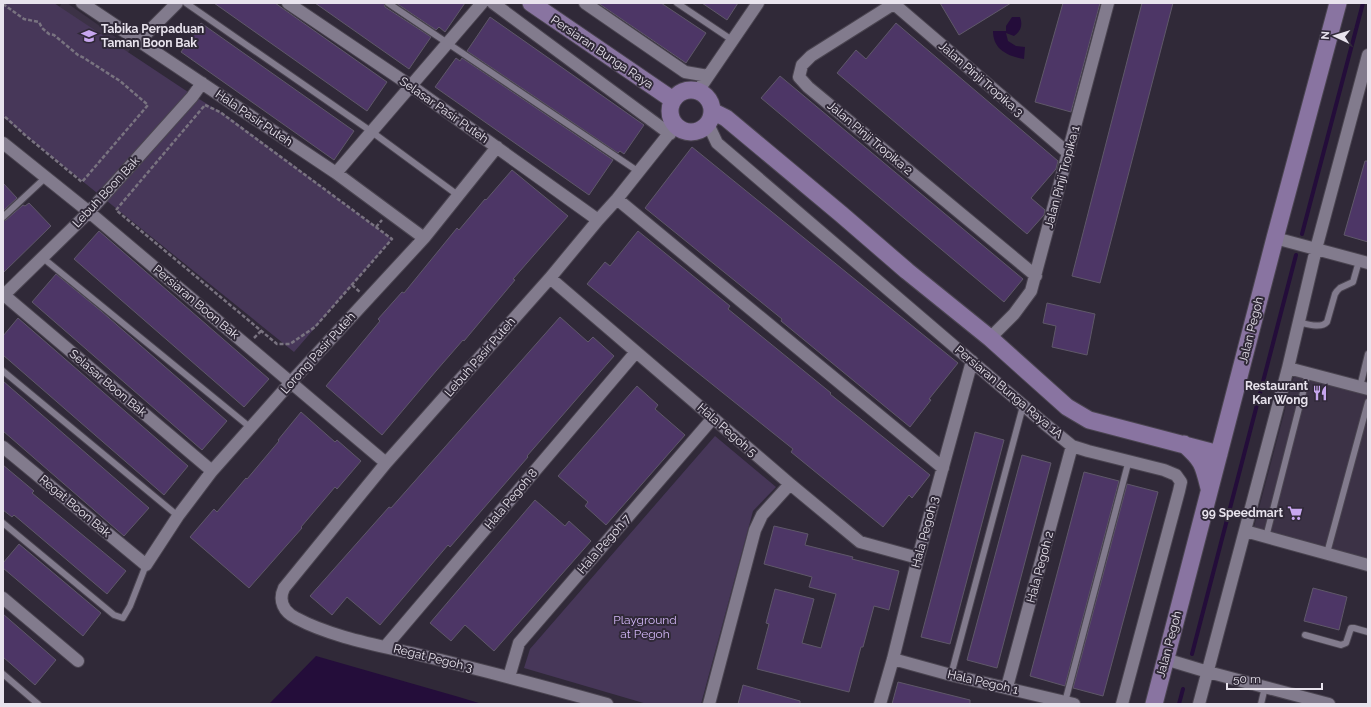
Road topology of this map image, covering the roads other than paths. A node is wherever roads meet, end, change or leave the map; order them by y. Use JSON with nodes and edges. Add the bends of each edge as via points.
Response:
{"nodes":[{"id":1,"x":82,"y":3,"type":"edge"},
{"id":2,"x":177,"y":3,"type":"edge"},
{"id":3,"x":186,"y":3,"type":"edge"},
{"id":4,"x":288,"y":3,"type":"edge"},
{"id":5,"x":388,"y":3,"type":"edge"},
{"id":6,"x":482,"y":3,"type":"edge"},
{"id":7,"x":493,"y":3,"type":"edge"},
{"id":8,"x":531,"y":3,"type":"edge"},
{"id":9,"x":585,"y":3,"type":"edge"},
{"id":10,"x":677,"y":3,"type":"edge"},
{"id":11,"x":758,"y":3,"type":"edge"},
{"id":12,"x":1108,"y":3,"type":"edge"},
{"id":13,"x":1338,"y":3,"type":"edge"},
{"id":14,"x":894,"y":4,"type":"edge"},
{"id":15,"x":732,"y":40,"type":"junction"},
{"id":16,"x":139,"y":41,"type":"junction"},
{"id":17,"x":448,"y":44,"type":"junction"},
{"id":18,"x":1368,"y":55,"type":"edge"},
{"id":19,"x":708,"y":76,"type":"junction"},
{"id":20,"x":202,"y":83,"type":"junction"},
{"id":21,"x":411,"y":86,"type":"junction"},
{"id":22,"x":698,"y":91,"type":"junction"},
{"id":23,"x":673,"y":100,"type":"junction"},
{"id":24,"x":710,"y":118,"type":"junction"},
{"id":25,"x":673,"y":130,"type":"junction"},
{"id":26,"x":372,"y":132,"type":"junction"},
{"id":27,"x":3,"y":143,"type":"edge"},
{"id":28,"x":497,"y":147,"type":"junction"},
{"id":29,"x":1068,"y":153,"type":"junction"},
{"id":30,"x":640,"y":172,"type":"junction"},
{"id":31,"x":336,"y":173,"type":"junction"},
{"id":32,"x":45,"y":178,"type":"junction"},
{"id":33,"x":458,"y":196,"type":"junction"},
{"id":34,"x":617,"y":199,"type":"junction"},
{"id":35,"x":89,"y":212,"type":"junction"},
{"id":36,"x":3,"y":218,"type":"edge"},
{"id":37,"x":598,"y":220,"type":"junction"},
{"id":38,"x":424,"y":238,"type":"junction"},
{"id":39,"x":1275,"y":238,"type":"junction"},
{"id":40,"x":1316,"y":249,"type":"junction"},
{"id":41,"x":43,"y":258,"type":"junction"},
{"id":42,"x":1363,"y":262,"type":"edge"},
{"id":43,"x":1036,"y":276,"type":"junction"},
{"id":44,"x":550,"y":278,"type":"junction"},
{"id":45,"x":4,"y":296,"type":"edge"},
{"id":46,"x":1298,"y":322,"type":"junction"},
{"id":47,"x":990,"y":338,"type":"junction"},
{"id":48,"x":636,"y":352,"type":"junction"},
{"id":49,"x":1368,"y":354,"type":"edge"},
{"id":50,"x":972,"y":361,"type":"junction"},
{"id":51,"x":1288,"y":368,"type":"junction"},
{"id":52,"x":3,"y":371,"type":"edge"},
{"id":53,"x":1308,"y":373,"type":"junction"},
{"id":54,"x":291,"y":382,"type":"junction"},
{"id":55,"x":1364,"y":388,"type":"edge"},
{"id":56,"x":1368,"y":402,"type":"edge"},
{"id":57,"x":1023,"y":406,"type":"junction"},
{"id":58,"x":713,"y":418,"type":"junction"},
{"id":59,"x":1226,"y":427,"type":"junction"},
{"id":60,"x":251,"y":428,"type":"junction"},
{"id":61,"x":1187,"y":445,"type":"junction"},
{"id":62,"x":1072,"y":446,"type":"junction"},
{"id":63,"x":3,"y":447,"type":"edge"},
{"id":64,"x":1219,"y":454,"type":"junction"},
{"id":65,"x":1128,"y":460,"type":"junction"},
{"id":66,"x":386,"y":463,"type":"junction"},
{"id":67,"x":943,"y":468,"type":"junction"},
{"id":68,"x":212,"y":471,"type":"junction"},
{"id":69,"x":790,"y":484,"type":"junction"},
{"id":70,"x":1210,"y":490,"type":"junction"},
{"id":71,"x":178,"y":516,"type":"junction"},
{"id":72,"x":3,"y":523,"type":"edge"},
{"id":73,"x":1245,"y":531,"type":"junction"},
{"id":74,"x":1266,"y":537,"type":"junction"},
{"id":75,"x":1327,"y":553,"type":"junction"},
{"id":76,"x":918,"y":558,"type":"junction"},
{"id":77,"x":146,"y":565,"type":"junction"},
{"id":78,"x":1368,"y":565,"type":"edge"},
{"id":79,"x":284,"y":588,"type":"joint"},
{"id":80,"x":3,"y":598,"type":"edge"},
{"id":81,"x":1368,"y":632,"type":"edge"},
{"id":82,"x":1305,"y":635,"type":"dead end"},
{"id":83,"x":385,"y":647,"type":"junction"},
{"id":84,"x":893,"y":659,"type":"junction"},
{"id":85,"x":1165,"y":659,"type":"junction"},
{"id":86,"x":78,"y":661,"type":"dead end"},
{"id":87,"x":1208,"y":672,"type":"junction"},
{"id":88,"x":3,"y":674,"type":"edge"},
{"id":89,"x":951,"y":675,"type":"junction"},
{"id":90,"x":509,"y":677,"type":"junction"},
{"id":91,"x":1265,"y":687,"type":"junction"},
{"id":92,"x":1007,"y":688,"type":"junction"},
{"id":93,"x":1069,"y":703,"type":"edge"},
{"id":94,"x":1322,"y":703,"type":"edge"},
{"id":95,"x":38,"y":704,"type":"edge"},
{"id":96,"x":607,"y":704,"type":"edge"},
{"id":97,"x":709,"y":704,"type":"edge"},
{"id":98,"x":880,"y":704,"type":"edge"},
{"id":99,"x":1122,"y":704,"type":"edge"},
{"id":100,"x":1154,"y":704,"type":"edge"},
{"id":101,"x":1199,"y":704,"type":"edge"},
{"id":102,"x":1261,"y":704,"type":"edge"}],
"edges":[{"from":1,"to":16,"type":"street","name":"Hala Pasir Puteh"},
{"from":2,"to":16,"type":"street"},
{"from":3,"to":26,"type":"lane"},
{"from":4,"to":21,"type":"street","name":"Selasar Pasir Puteh"},
{"from":5,"to":17,"type":"lane"},
{"from":6,"to":17,"type":"street"},
{"from":7,"to":25,"type":"street"},
{"from":8,"to":23,"type":"street","name":"Persiaran Bunga Raya"},
{"from":9,"to":19,"type":"street","via":[[685,72]]},
{"from":10,"to":15,"type":"lane"},
{"from":11,"to":15,"type":"street"},
{"from":12,"to":29,"type":"street","name":"Jalan Pinji Tropika 1"},
{"from":13,"to":39,"type":"street","name":"Jalan Pegoh"},
{"from":14,"to":29,"type":"street","name":"Jalan Pinji Tropika 3"},
{"from":14,"to":43,"type":"street","name":"Jalan Pinji Tropika 2","via":[[811,56],[802,65],[799,77]]},
{"from":15,"to":19,"type":"street"},
{"from":16,"to":20,"type":"street","name":"Hala Pasir Puteh"},
{"from":17,"to":21,"type":"street"},
{"from":17,"to":30,"type":"lane"},
{"from":18,"to":40,"type":"street"},
{"from":19,"to":22,"type":"street"},
{"from":20,"to":31,"type":"street","name":"Hala Pasir Puteh"},
{"from":20,"to":35,"type":"street","name":"Lebuh Boon Bak"},
{"from":21,"to":26,"type":"street"},
{"from":21,"to":28,"type":"street","name":"Selasar Pasir Puteh"},
{"from":22,"to":23,"type":"street","via":[[684,91]]},
{"from":22,"to":24,"type":"street","via":[[710,103]]},
{"from":23,"to":25,"type":"street","via":[[670,109]]},
{"from":24,"to":25,"type":"street","via":[[701,130],[692,133]]},
{"from":24,"to":47,"type":"street","via":[[726,118]]},
{"from":24,"to":50,"type":"street","name":"Persiaran Bunga Raya 1A","via":[[716,143]]},
{"from":25,"to":30,"type":"street","name":"Lebuh Pasir Puteh"},
{"from":26,"to":31,"type":"street"},
{"from":26,"to":33,"type":"lane"},
{"from":27,"to":32,"type":"street","name":"Persiaran Boon Bak"},
{"from":28,"to":33,"type":"street","name":"Lorong Pasir Puteh"},
{"from":28,"to":37,"type":"street","name":"Selasar Pasir Puteh"},
{"from":29,"to":43,"type":"street","name":"Jalan Pinji Tropika 1"},
{"from":30,"to":34,"type":"street","name":"Lebuh Pasir Puteh"},
{"from":31,"to":38,"type":"street","name":"Hala Pasir Puteh"},
{"from":32,"to":35,"type":"street","name":"Persiaran Boon Bak"},
{"from":32,"to":36,"type":"lane"},
{"from":33,"to":38,"type":"street","name":"Lorong Pasir Puteh"},
{"from":34,"to":37,"type":"street","name":"Lebuh Pasir Puteh"},
{"from":34,"to":67,"type":"street"},
{"from":35,"to":41,"type":"street","name":"Lebuh Boon Bak"},
{"from":35,"to":54,"type":"street","name":"Persiaran Boon Bak"},
{"from":37,"to":44,"type":"street","name":"Lebuh Pasir Puteh"},
{"from":38,"to":54,"type":"street","name":"Lorong Pasir Puteh"},
{"from":39,"to":40,"type":"street"},
{"from":39,"to":59,"type":"street","name":"Jalan Pegoh"},
{"from":40,"to":42,"type":"street"},
{"from":40,"to":46,"type":"street"},
{"from":41,"to":45,"type":"street","name":"Lebuh Boon Bak"},
{"from":41,"to":60,"type":"lane"},
{"from":42,"to":46,"type":"lane","via":[[1353,282],[1340,288],[1335,294],[1325,325]]},
{"from":43,"to":47,"type":"street","name":"Jalan Pinji Tropika 1","via":[[1031,291],[1014,314]]},
{"from":44,"to":48,"type":"street","name":"Hala Pegoh 5"},
{"from":44,"to":66,"type":"street","name":"Lebuh Pasir Puteh"},
{"from":45,"to":68,"type":"street","name":"Selasar Boon Bak"},
{"from":46,"to":51,"type":"street"},
{"from":47,"to":61,"type":"street","via":[[1067,406],[1090,420]]},
{"from":48,"to":58,"type":"street","name":"Hala Pegoh 5"},
{"from":48,"to":83,"type":"street","name":"Hala Pegoh 8"},
{"from":49,"to":55,"type":"lane"},
{"from":50,"to":57,"type":"street","name":"Persiaran Bunga Raya 1A"},
{"from":50,"to":67,"type":"street","name":"Hala Pegoh 3"},
{"from":51,"to":53,"type":"street"},
{"from":51,"to":73,"type":"street"},
{"from":52,"to":71,"type":"lane"},
{"from":53,"to":55,"type":"street"},
{"from":53,"to":74,"type":"lane"},
{"from":54,"to":60,"type":"street","name":"Lorong Pasir Puteh"},
{"from":54,"to":66,"type":"street","name":"Persiaran Boon Bak"},
{"from":56,"to":75,"type":"lane"},
{"from":57,"to":62,"type":"street","name":"Persiaran Bunga Raya 1A"},
{"from":57,"to":89,"type":"lane"},
{"from":58,"to":69,"type":"street","name":"Hala Pegoh 5"},
{"from":58,"to":90,"type":"street","name":"Hala Pegoh 7","via":[[519,643]]},
{"from":59,"to":61,"type":"street","via":[[1201,442]]},
{"from":59,"to":64,"type":"street","name":"Jalan Pegoh"},
{"from":60,"to":68,"type":"street","name":"Lorong Pasir Puteh"},
{"from":61,"to":64,"type":"street"},
{"from":61,"to":70,"type":"street","via":[[1204,467]]},
{"from":62,"to":65,"type":"street","name":"Persiaran Bunga Raya 1A"},
{"from":62,"to":92,"type":"street","name":"Hala Pegoh 2"},
{"from":63,"to":77,"type":"street","name":"Regat Boon Bak"},
{"from":64,"to":70,"type":"street","name":"Jalan Pegoh"},
{"from":65,"to":93,"type":"lane"},
{"from":65,"to":99,"type":"street","name":"Persiaran Bunga Raya 1A","via":[[1164,470],[1176,475],[1181,482]]},
{"from":66,"to":79,"type":"street","name":"Lebuh Pasir Puteh"},
{"from":67,"to":76,"type":"street","name":"Hala Pegoh 3"},
{"from":68,"to":71,"type":"street","name":"Lorong Pasir Puteh"},
{"from":69,"to":76,"type":"street","name":"Hala Pegoh 5","via":[[860,542]]},
{"from":69,"to":97,"type":"street","via":[[762,515],[755,530]]},
{"from":70,"to":85,"type":"street","name":"Jalan Pegoh"},
{"from":71,"to":77,"type":"street","name":"Lorong Pasir Puteh"},
{"from":72,"to":77,"type":"lane","via":[[114,615],[123,618]]},
{"from":73,"to":74,"type":"street"},
{"from":73,"to":87,"type":"street"},
{"from":74,"to":75,"type":"street"},
{"from":75,"to":78,"type":"street"},
{"from":76,"to":84,"type":"street","name":"Hala Pegoh 3"},
{"from":79,"to":83,"type":"street","name":"Regat Pegoh 3","via":[[281,594],[283,604],[295,618],[333,634]]},
{"from":80,"to":86,"type":"street"},
{"from":81,"to":82,"type":"lane","via":[[1351,628],[1346,643],[1341,645]]},
{"from":83,"to":90,"type":"street","name":"Regat Pegoh 3"},
{"from":84,"to":89,"type":"street","name":"Hala Pegoh 1"},
{"from":84,"to":98,"type":"street","name":"Hala Pegoh 3"},
{"from":85,"to":87,"type":"street"},
{"from":85,"to":100,"type":"street","name":"Jalan Pegoh"},
{"from":87,"to":91,"type":"street"},
{"from":87,"to":101,"type":"street"},
{"from":88,"to":95,"type":"lane"},
{"from":89,"to":92,"type":"street","name":"Hala Pegoh 1"},
{"from":90,"to":96,"type":"street","name":"Regat Pegoh 3"},
{"from":91,"to":94,"type":"street"},
{"from":91,"to":102,"type":"lane"},
{"from":92,"to":93,"type":"street","name":"Hala Pegoh 1"}]}
